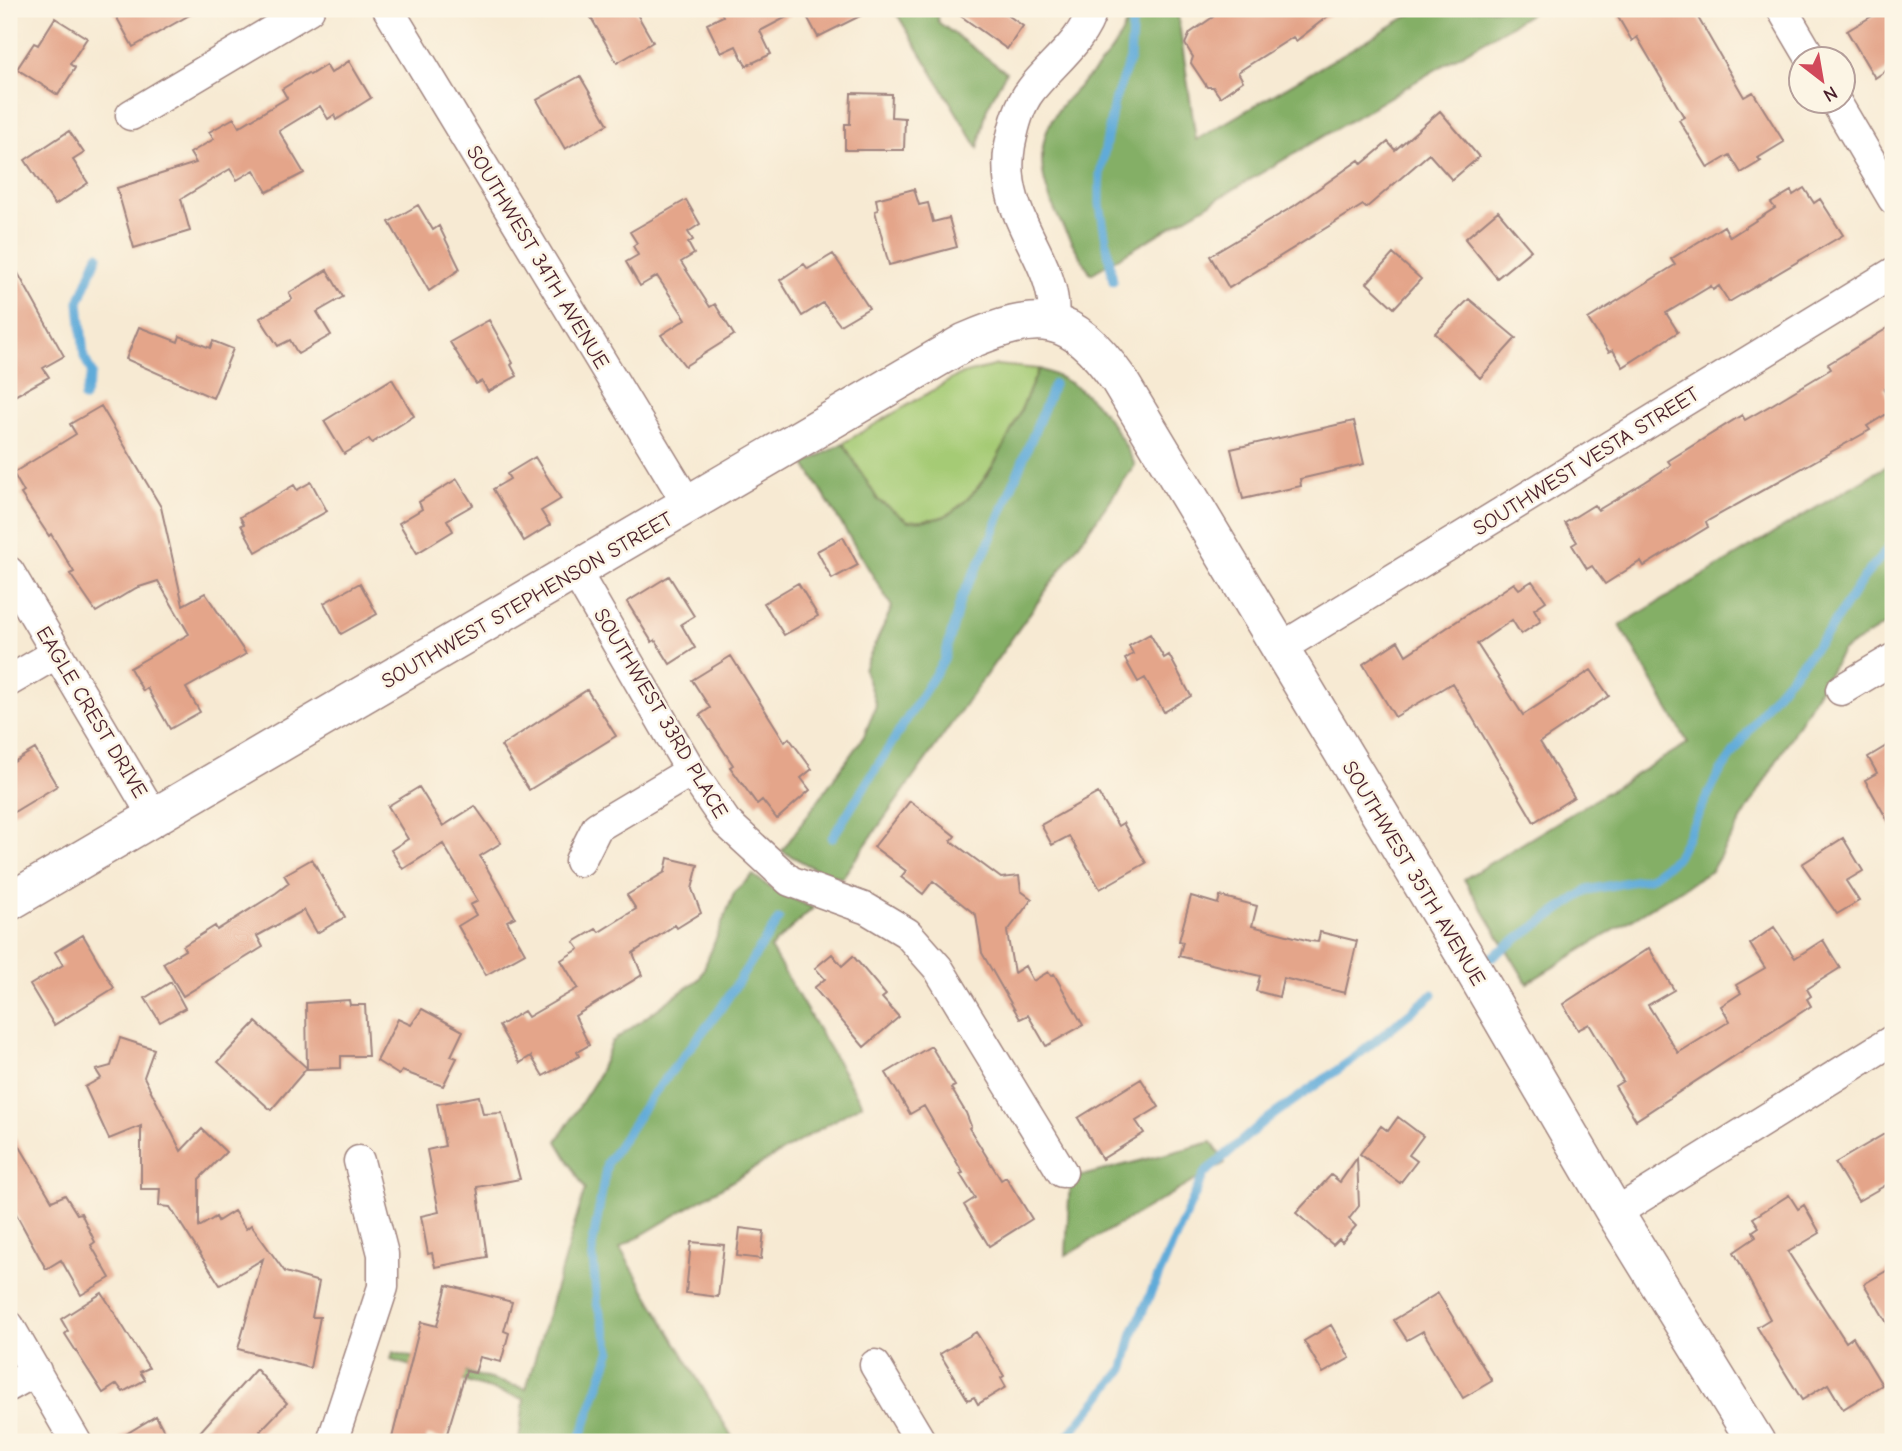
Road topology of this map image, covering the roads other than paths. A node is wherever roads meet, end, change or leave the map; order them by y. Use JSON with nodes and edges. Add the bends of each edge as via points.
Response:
{"nodes":[{"id":1,"x":309,"y":9,"type":"edge"},
{"id":2,"x":388,"y":9,"type":"edge"},
{"id":3,"x":1092,"y":9,"type":"edge"},
{"id":4,"x":1782,"y":9,"type":"edge"},
{"id":5,"x":1804,"y":46,"type":"edge"},
{"id":6,"x":131,"y":115,"type":"dead end"},
{"id":7,"x":1844,"y":116,"type":"edge"},
{"id":8,"x":1893,"y":199,"type":"edge"},
{"id":9,"x":1893,"y":273,"type":"edge"},
{"id":10,"x":1054,"y":323,"type":"junction"},
{"id":11,"x":689,"y":506,"type":"junction"},
{"id":12,"x":9,"y":572,"type":"edge"},
{"id":13,"x":576,"y":572,"type":"junction"},
{"id":14,"x":1279,"y":649,"type":"junction"},
{"id":15,"x":57,"y":653,"type":"junction"},
{"id":16,"x":1893,"y":659,"type":"edge"},
{"id":17,"x":9,"y":681,"type":"edge"},
{"id":18,"x":1841,"y":690,"type":"dead end"},
{"id":19,"x":691,"y":771,"type":"junction"},
{"id":20,"x":154,"y":817,"type":"junction"},
{"id":21,"x":580,"y":861,"type":"dead end"},
{"id":22,"x":9,"y":902,"type":"edge"},
{"id":23,"x":1893,"y":1040,"type":"edge"},
{"id":24,"x":359,"y":1161,"type":"dead end"},
{"id":25,"x":1062,"y":1172,"type":"dead end"},
{"id":26,"x":1615,"y":1213,"type":"junction"},
{"id":27,"x":9,"y":1326,"type":"edge"},
{"id":28,"x":876,"y":1366,"type":"dead end"},
{"id":29,"x":36,"y":1371,"type":"junction"},
{"id":30,"x":9,"y":1386,"type":"edge"},
{"id":31,"x":76,"y":1442,"type":"edge"},
{"id":32,"x":332,"y":1442,"type":"edge"},
{"id":33,"x":921,"y":1442,"type":"edge"},
{"id":34,"x":1756,"y":1442,"type":"edge"}],
"edges":[{"from":1,"to":6,"type":"street"},
{"from":2,"to":11,"type":"street","name":"SOUTHWEST 34TH AVENUE"},
{"from":3,"to":10,"type":"street","via":[[1068,50],[1030,91],[1010,146],[1012,202],[1052,287]]},
{"from":4,"to":5,"type":"street"},
{"from":7,"to":8,"type":"street"},
{"from":9,"to":14,"type":"street","name":"SOUTHWEST VESTA STREET"},
{"from":10,"to":11,"type":"street","name":"SOUTHWEST STEPHENSON STREET","via":[[1017,324],[964,342]]},
{"from":10,"to":14,"type":"street","name":"SOUTHWEST 35TH AVENUE","via":[[1086,338],[1119,380]]},
{"from":11,"to":13,"type":"street","name":"SOUTHWEST STEPHENSON STREET"},
{"from":12,"to":15,"type":"street","name":"EAGLE CREST DRIVE"},
{"from":13,"to":19,"type":"street","name":"SOUTHWEST 33RD PLACE"},
{"from":13,"to":20,"type":"street","name":"SOUTHWEST STEPHENSON STREET"},
{"from":14,"to":26,"type":"street","name":"SOUTHWEST 35TH AVENUE"},
{"from":15,"to":17,"type":"street"},
{"from":15,"to":20,"type":"street","name":"EAGLE CREST DRIVE"},
{"from":16,"to":18,"type":"street"},
{"from":19,"to":21,"type":"street","via":[[597,827]]},
{"from":19,"to":25,"type":"street","name":"SOUTHWEST 33RD PLACE","via":[[726,822],[790,881],[867,909],[907,933],[938,968]]},
{"from":20,"to":22,"type":"street","name":"SOUTHWEST STEPHENSON STREET"},
{"from":23,"to":26,"type":"street"},
{"from":24,"to":32,"type":"street","via":[[383,1254],[383,1287]]},
{"from":26,"to":34,"type":"street","name":"SOUTHWEST 35TH AVENUE"},
{"from":27,"to":29,"type":"street"},
{"from":28,"to":33,"type":"street"},
{"from":29,"to":30,"type":"street"},
{"from":29,"to":31,"type":"street"}]}
